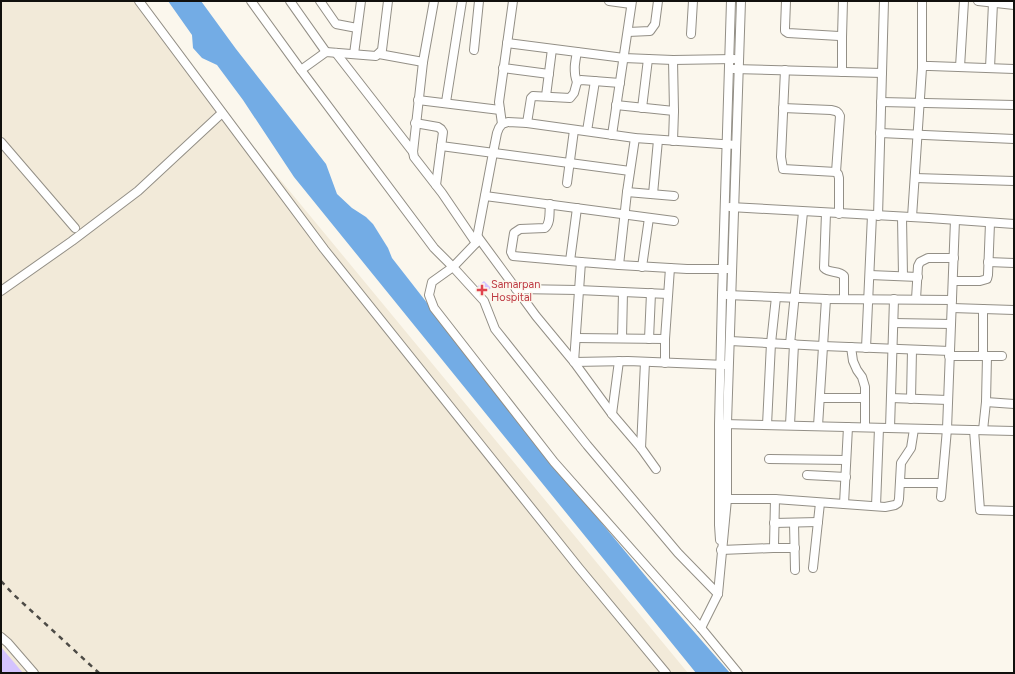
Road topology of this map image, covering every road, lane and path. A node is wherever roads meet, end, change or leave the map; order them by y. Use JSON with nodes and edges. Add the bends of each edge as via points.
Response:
{"nodes":[{"id":1,"x":139,"y":1,"type":"edge"},
{"id":2,"x":251,"y":1,"type":"edge"},
{"id":3,"x":290,"y":1,"type":"edge"},
{"id":4,"x":320,"y":1,"type":"edge"},
{"id":5,"x":361,"y":1,"type":"edge"},
{"id":6,"x":388,"y":1,"type":"edge"},
{"id":7,"x":434,"y":1,"type":"edge"},
{"id":8,"x":462,"y":1,"type":"edge"},
{"id":9,"x":479,"y":1,"type":"edge"},
{"id":10,"x":513,"y":1,"type":"edge"},
{"id":11,"x":609,"y":1,"type":"edge"},
{"id":12,"x":658,"y":1,"type":"edge"},
{"id":13,"x":693,"y":1,"type":"edge"},
{"id":14,"x":731,"y":1,"type":"edge"},
{"id":15,"x":740,"y":1,"type":"edge"},
{"id":16,"x":786,"y":1,"type":"edge"},
{"id":17,"x":843,"y":1,"type":"edge"},
{"id":18,"x":884,"y":1,"type":"edge"},
{"id":19,"x":922,"y":1,"type":"edge"},
{"id":20,"x":964,"y":1,"type":"edge"},
{"id":21,"x":978,"y":1,"type":"edge"},
{"id":22,"x":632,"y":2,"type":"edge"},
{"id":23,"x":993,"y":3,"type":"junction"},
{"id":24,"x":1014,"y":5,"type":"edge"},
{"id":25,"x":357,"y":28,"type":"junction"},
{"id":26,"x":628,"y":32,"type":"junction"},
{"id":27,"x":691,"y":34,"type":"dead end"},
{"id":28,"x":842,"y":38,"type":"junction"},
{"id":29,"x":507,"y":43,"type":"junction"},
{"id":30,"x":552,"y":49,"type":"junction"},
{"id":31,"x":474,"y":50,"type":"dead end"},
{"id":32,"x":326,"y":52,"type":"junction"},
{"id":33,"x":577,"y":52,"type":"junction"},
{"id":34,"x":336,"y":53,"type":"junction"},
{"id":35,"x":354,"y":54,"type":"junction"},
{"id":36,"x":379,"y":54,"type":"junction"},
{"id":37,"x":624,"y":58,"type":"junction"},
{"id":38,"x":648,"y":59,"type":"junction"},
{"id":39,"x":729,"y":59,"type":"junction"},
{"id":40,"x":739,"y":59,"type":"junction"},
{"id":41,"x":673,"y":60,"type":"junction"},
{"id":42,"x":423,"y":62,"type":"junction"},
{"id":43,"x":960,"y":67,"type":"junction"},
{"id":44,"x":503,"y":68,"type":"junction"},
{"id":45,"x":922,"y":68,"type":"junction"},
{"id":46,"x":990,"y":68,"type":"junction"},
{"id":47,"x":729,"y":69,"type":"junction"},
{"id":48,"x":738,"y":69,"type":"junction"},
{"id":49,"x":1014,"y":69,"type":"edge"},
{"id":50,"x":301,"y":70,"type":"junction"},
{"id":51,"x":785,"y":70,"type":"junction"},
{"id":52,"x":842,"y":72,"type":"junction"},
{"id":53,"x":882,"y":73,"type":"junction"},
{"id":54,"x":549,"y":74,"type":"junction"},
{"id":55,"x":595,"y":81,"type":"junction"},
{"id":56,"x":576,"y":82,"type":"junction"},
{"id":57,"x":620,"y":83,"type":"junction"},
{"id":58,"x":546,"y":96,"type":"junction"},
{"id":59,"x":418,"y":100,"type":"junction"},
{"id":60,"x":446,"y":102,"type":"junction"},
{"id":61,"x":881,"y":102,"type":"junction"},
{"id":62,"x":919,"y":103,"type":"junction"},
{"id":63,"x":616,"y":105,"type":"junction"},
{"id":64,"x":1014,"y":106,"type":"edge"},
{"id":65,"x":642,"y":108,"type":"junction"},
{"id":66,"x":784,"y":108,"type":"junction"},
{"id":67,"x":500,"y":110,"type":"junction"},
{"id":68,"x":674,"y":111,"type":"junction"},
{"id":69,"x":222,"y":113,"type":"junction"},
{"id":70,"x":415,"y":123,"type":"junction"},
{"id":71,"x":527,"y":123,"type":"junction"},
{"id":72,"x":502,"y":124,"type":"junction"},
{"id":73,"x":574,"y":130,"type":"junction"},
{"id":74,"x":587,"y":131,"type":"junction"},
{"id":75,"x":880,"y":133,"type":"junction"},
{"id":76,"x":918,"y":134,"type":"junction"},
{"id":77,"x":612,"y":135,"type":"junction"},
{"id":78,"x":635,"y":138,"type":"junction"},
{"id":79,"x":1014,"y":139,"type":"edge"},
{"id":80,"x":658,"y":140,"type":"junction"},
{"id":81,"x":672,"y":141,"type":"junction"},
{"id":82,"x":1,"y":142,"type":"edge"},
{"id":83,"x":726,"y":145,"type":"junction"},
{"id":84,"x":736,"y":145,"type":"junction"},
{"id":85,"x":441,"y":146,"type":"junction"},
{"id":86,"x":413,"y":152,"type":"junction"},
{"id":87,"x":492,"y":153,"type":"junction"},
{"id":88,"x":570,"y":164,"type":"junction"},
{"id":89,"x":630,"y":171,"type":"junction"},
{"id":90,"x":836,"y":172,"type":"junction"},
{"id":91,"x":915,"y":178,"type":"junction"},
{"id":92,"x":1014,"y":181,"type":"edge"},
{"id":93,"x":567,"y":183,"type":"dead end"},
{"id":94,"x":436,"y":184,"type":"junction"},
{"id":95,"x":627,"y":192,"type":"junction"},
{"id":96,"x":653,"y":194,"type":"junction"},
{"id":97,"x":485,"y":196,"type":"junction"},
{"id":98,"x":674,"y":196,"type":"dead end"},
{"id":99,"x":550,"y":204,"type":"junction"},
{"id":100,"x":725,"y":207,"type":"junction"},
{"id":101,"x":577,"y":208,"type":"junction"},
{"id":102,"x":734,"y":208,"type":"junction"},
{"id":103,"x":804,"y":212,"type":"junction"},
{"id":104,"x":826,"y":213,"type":"junction"},
{"id":105,"x":839,"y":214,"type":"junction"},
{"id":106,"x":624,"y":215,"type":"junction"},
{"id":107,"x":875,"y":216,"type":"junction"},
{"id":108,"x":902,"y":217,"type":"junction"},
{"id":109,"x":912,"y":217,"type":"junction"},
{"id":110,"x":649,"y":218,"type":"junction"},
{"id":111,"x":955,"y":220,"type":"junction"},
{"id":112,"x":674,"y":221,"type":"dead end"},
{"id":113,"x":990,"y":222,"type":"junction"},
{"id":114,"x":1014,"y":224,"type":"edge"},
{"id":115,"x":74,"y":228,"type":"dead end"},
{"id":116,"x":477,"y":240,"type":"junction"},
{"id":117,"x":954,"y":258,"type":"junction"},
{"id":118,"x":570,"y":261,"type":"junction"},
{"id":119,"x":581,"y":262,"type":"junction"},
{"id":120,"x":988,"y":262,"type":"junction"},
{"id":121,"x":1014,"y":263,"type":"edge"},
{"id":122,"x":619,"y":265,"type":"junction"},
{"id":123,"x":453,"y":267,"type":"junction"},
{"id":124,"x":642,"y":267,"type":"junction"},
{"id":125,"x":670,"y":268,"type":"junction"},
{"id":126,"x":723,"y":269,"type":"junction"},
{"id":127,"x":732,"y":269,"type":"junction"},
{"id":128,"x":870,"y":275,"type":"junction"},
{"id":129,"x":903,"y":276,"type":"junction"},
{"id":130,"x":918,"y":277,"type":"junction"},
{"id":131,"x":953,"y":281,"type":"junction"},
{"id":132,"x":516,"y":289,"type":"junction"},
{"id":133,"x":578,"y":290,"type":"junction"},
{"id":134,"x":1,"y":291,"type":"edge"},
{"id":135,"x":623,"y":292,"type":"junction"},
{"id":136,"x":651,"y":293,"type":"junction"},
{"id":137,"x":668,"y":294,"type":"junction"},
{"id":138,"x":722,"y":295,"type":"junction"},
{"id":139,"x":732,"y":295,"type":"junction"},
{"id":140,"x":776,"y":297,"type":"junction"},
{"id":141,"x":795,"y":298,"type":"junction"},
{"id":142,"x":826,"y":299,"type":"junction"},
{"id":143,"x":844,"y":299,"type":"junction"},
{"id":144,"x":869,"y":299,"type":"junction"},
{"id":145,"x":894,"y":299,"type":"junction"},
{"id":146,"x":916,"y":299,"type":"junction"},
{"id":147,"x":952,"y":304,"type":"junction"},
{"id":148,"x":983,"y":309,"type":"junction"},
{"id":149,"x":1014,"y":310,"type":"edge"},
{"id":150,"x":894,"y":323,"type":"junction"},
{"id":151,"x":951,"y":324,"type":"junction"},
{"id":152,"x":576,"y":338,"type":"junction"},
{"id":153,"x":622,"y":338,"type":"junction"},
{"id":154,"x":649,"y":339,"type":"junction"},
{"id":155,"x":665,"y":339,"type":"junction"},
{"id":156,"x":730,"y":341,"type":"junction"},
{"id":157,"x":771,"y":343,"type":"junction"},
{"id":158,"x":792,"y":344,"type":"junction"},
{"id":159,"x":823,"y":346,"type":"junction"},
{"id":160,"x":851,"y":347,"type":"junction"},
{"id":161,"x":866,"y":348,"type":"junction"},
{"id":162,"x":893,"y":349,"type":"junction"},
{"id":163,"x":912,"y":350,"type":"junction"},
{"id":164,"x":950,"y":354,"type":"junction"},
{"id":165,"x":985,"y":356,"type":"junction"},
{"id":166,"x":1002,"y":356,"type":"dead end"},
{"id":167,"x":619,"y":361,"type":"junction"},
{"id":168,"x":574,"y":362,"type":"junction"},
{"id":169,"x":645,"y":362,"type":"junction"},
{"id":170,"x":665,"y":363,"type":"junction"},
{"id":171,"x":720,"y":365,"type":"junction"},
{"id":172,"x":729,"y":365,"type":"junction"},
{"id":173,"x":820,"y":398,"type":"junction"},
{"id":174,"x":865,"y":398,"type":"junction"},
{"id":175,"x":891,"y":398,"type":"junction"},
{"id":176,"x":911,"y":399,"type":"junction"},
{"id":177,"x":948,"y":400,"type":"junction"},
{"id":178,"x":986,"y":402,"type":"junction"},
{"id":179,"x":1014,"y":404,"type":"edge"},
{"id":180,"x":612,"y":414,"type":"junction"},
{"id":181,"x":723,"y":424,"type":"junction"},
{"id":182,"x":766,"y":425,"type":"junction"},
{"id":183,"x":790,"y":425,"type":"junction"},
{"id":184,"x":818,"y":426,"type":"junction"},
{"id":185,"x":848,"y":427,"type":"junction"},
{"id":186,"x":865,"y":427,"type":"junction"},
{"id":187,"x":879,"y":428,"type":"junction"},
{"id":188,"x":890,"y":428,"type":"junction"},
{"id":189,"x":914,"y":428,"type":"junction"},
{"id":190,"x":947,"y":429,"type":"junction"},
{"id":191,"x":979,"y":430,"type":"junction"},
{"id":192,"x":1014,"y":431,"type":"edge"},
{"id":193,"x":641,"y":448,"type":"junction"},
{"id":194,"x":769,"y":459,"type":"dead end"},
{"id":195,"x":846,"y":460,"type":"junction"},
{"id":196,"x":656,"y":470,"type":"dead end"},
{"id":197,"x":807,"y":475,"type":"dead end"},
{"id":198,"x":846,"y":477,"type":"junction"},
{"id":199,"x":900,"y":483,"type":"junction"},
{"id":200,"x":942,"y":483,"type":"junction"},
{"id":201,"x":942,"y":497,"type":"dead end"},
{"id":202,"x":723,"y":499,"type":"junction"},
{"id":203,"x":774,"y":499,"type":"junction"},
{"id":204,"x":820,"y":503,"type":"junction"},
{"id":205,"x":844,"y":504,"type":"junction"},
{"id":206,"x":876,"y":506,"type":"junction"},
{"id":207,"x":1014,"y":511,"type":"edge"},
{"id":208,"x":818,"y":522,"type":"junction"},
{"id":209,"x":774,"y":523,"type":"junction"},
{"id":210,"x":794,"y":523,"type":"junction"},
{"id":211,"x":773,"y":548,"type":"junction"},
{"id":212,"x":795,"y":548,"type":"junction"},
{"id":213,"x":721,"y":550,"type":"junction"},
{"id":214,"x":813,"y":568,"type":"dead end"},
{"id":215,"x":795,"y":570,"type":"dead end"},
{"id":216,"x":718,"y":594,"type":"junction"},
{"id":217,"x":701,"y":628,"type":"junction"},
{"id":218,"x":1,"y":637,"type":"edge"},
{"id":219,"x":34,"y":673,"type":"edge"},
{"id":220,"x":666,"y":673,"type":"edge"},
{"id":221,"x":738,"y":673,"type":"edge"}],
"edges":[{"from":1,"to":69,"type":"street"},
{"from":2,"to":50,"type":"street"},
{"from":3,"to":32,"type":"street"},
{"from":4,"to":25,"type":"street","via":[[336,24]]},
{"from":5,"to":25,"type":"street"},
{"from":6,"to":36,"type":"street","via":[[382,50]]},
{"from":7,"to":42,"type":"street"},
{"from":8,"to":60,"type":"street"},
{"from":9,"to":31,"type":"street"},
{"from":10,"to":29,"type":"street"},
{"from":11,"to":22,"type":"street"},
{"from":12,"to":26,"type":"street","via":[[655,24],[650,31]]},
{"from":13,"to":27,"type":"street"},
{"from":14,"to":39,"type":"street"},
{"from":15,"to":40,"type":"street"},
{"from":16,"to":28,"type":"street","via":[[785,31],[788,33]]},
{"from":17,"to":28,"type":"street"},
{"from":18,"to":53,"type":"street"},
{"from":19,"to":45,"type":"street"},
{"from":20,"to":43,"type":"street"},
{"from":21,"to":23,"type":"street"},
{"from":22,"to":26,"type":"street"},
{"from":23,"to":24,"type":"street"},
{"from":23,"to":46,"type":"street"},
{"from":25,"to":35,"type":"street"},
{"from":26,"to":37,"type":"street"},
{"from":28,"to":52,"type":"street"},
{"from":29,"to":30,"type":"street"},
{"from":29,"to":44,"type":"street"},
{"from":30,"to":33,"type":"street"},
{"from":30,"to":54,"type":"street"},
{"from":32,"to":34,"type":"street"},
{"from":32,"to":50,"type":"street"},
{"from":33,"to":37,"type":"street"},
{"from":33,"to":56,"type":"street","via":[[574,70]]},
{"from":34,"to":35,"type":"street"},
{"from":34,"to":86,"type":"street"},
{"from":35,"to":36,"type":"street"},
{"from":36,"to":42,"type":"street"},
{"from":37,"to":38,"type":"street"},
{"from":37,"to":57,"type":"street"},
{"from":38,"to":41,"type":"street"},
{"from":38,"to":65,"type":"street"},
{"from":39,"to":40,"type":"street"},
{"from":39,"to":41,"type":"street"},
{"from":39,"to":47,"type":"street"},
{"from":40,"to":48,"type":"street"},
{"from":41,"to":68,"type":"street"},
{"from":42,"to":59,"type":"street"},
{"from":43,"to":45,"type":"street"},
{"from":43,"to":46,"type":"street"},
{"from":44,"to":54,"type":"street"},
{"from":44,"to":67,"type":"street"},
{"from":45,"to":62,"type":"street"},
{"from":46,"to":49,"type":"street"},
{"from":47,"to":48,"type":"street"},
{"from":47,"to":83,"type":"street"},
{"from":48,"to":51,"type":"street"},
{"from":48,"to":84,"type":"street"},
{"from":50,"to":123,"type":"street","via":[[434,248]]},
{"from":51,"to":52,"type":"street"},
{"from":51,"to":66,"type":"street"},
{"from":52,"to":53,"type":"street"},
{"from":53,"to":61,"type":"street"},
{"from":54,"to":58,"type":"street"},
{"from":55,"to":56,"type":"street"},
{"from":55,"to":57,"type":"street"},
{"from":55,"to":74,"type":"street"},
{"from":56,"to":58,"type":"street","via":[[570,98]]},
{"from":57,"to":63,"type":"street"},
{"from":58,"to":71,"type":"street","via":[[536,95],[531,98]]},
{"from":59,"to":60,"type":"street"},
{"from":59,"to":70,"type":"street"},
{"from":60,"to":67,"type":"street"},
{"from":61,"to":62,"type":"street"},
{"from":61,"to":75,"type":"street"},
{"from":62,"to":64,"type":"street"},
{"from":62,"to":76,"type":"street"},
{"from":63,"to":65,"type":"street"},
{"from":63,"to":77,"type":"street"},
{"from":65,"to":68,"type":"street"},
{"from":66,"to":90,"type":"street","via":[[781,157],[783,168]]},
{"from":66,"to":90,"type":"street","via":[[839,113]]},
{"from":67,"to":72,"type":"street"},
{"from":68,"to":81,"type":"street"},
{"from":69,"to":134,"type":"street","via":[[138,191]]},
{"from":69,"to":220,"type":"street","via":[[324,249]]},
{"from":70,"to":85,"type":"street","via":[[442,129]]},
{"from":70,"to":86,"type":"street"},
{"from":71,"to":72,"type":"street"},
{"from":71,"to":73,"type":"street"},
{"from":72,"to":87,"type":"street"},
{"from":73,"to":74,"type":"street"},
{"from":73,"to":88,"type":"street"},
{"from":74,"to":77,"type":"street"},
{"from":75,"to":76,"type":"street"},
{"from":75,"to":107,"type":"street"},
{"from":76,"to":79,"type":"street"},
{"from":76,"to":91,"type":"street"},
{"from":77,"to":78,"type":"street"},
{"from":78,"to":80,"type":"street"},
{"from":78,"to":89,"type":"street"},
{"from":80,"to":81,"type":"street"},
{"from":80,"to":96,"type":"street"},
{"from":81,"to":83,"type":"street"},
{"from":82,"to":115,"type":"street"},
{"from":83,"to":84,"type":"street"},
{"from":83,"to":100,"type":"street"},
{"from":84,"to":102,"type":"street"},
{"from":85,"to":87,"type":"street"},
{"from":85,"to":94,"type":"street"},
{"from":86,"to":94,"type":"street","via":[[414,157]]},
{"from":87,"to":88,"type":"street"},
{"from":87,"to":97,"type":"street"},
{"from":88,"to":89,"type":"street"},
{"from":88,"to":93,"type":"street"},
{"from":89,"to":95,"type":"street"},
{"from":90,"to":105,"type":"street","via":[[839,178]]},
{"from":91,"to":92,"type":"street"},
{"from":91,"to":109,"type":"street"},
{"from":94,"to":116,"type":"street"},
{"from":95,"to":96,"type":"street"},
{"from":95,"to":106,"type":"street"},
{"from":96,"to":98,"type":"street"},
{"from":97,"to":99,"type":"street"},
{"from":97,"to":116,"type":"street"},
{"from":99,"to":101,"type":"street"},
{"from":99,"to":118,"type":"street","via":[[548,226],[541,229],[520,229],[514,233],[513,256]]},
{"from":100,"to":102,"type":"street"},
{"from":100,"to":126,"type":"street"},
{"from":101,"to":106,"type":"street"},
{"from":101,"to":118,"type":"street"},
{"from":102,"to":103,"type":"street"},
{"from":102,"to":127,"type":"street"},
{"from":103,"to":104,"type":"street"},
{"from":103,"to":141,"type":"street"},
{"from":104,"to":105,"type":"street"},
{"from":104,"to":143,"type":"street","via":[[824,268],[842,273],[844,276]]},
{"from":105,"to":107,"type":"street"},
{"from":106,"to":110,"type":"street"},
{"from":106,"to":122,"type":"street"},
{"from":107,"to":108,"type":"street"},
{"from":107,"to":128,"type":"street"},
{"from":108,"to":109,"type":"street"},
{"from":108,"to":129,"type":"street"},
{"from":109,"to":111,"type":"street"},
{"from":110,"to":112,"type":"street"},
{"from":110,"to":124,"type":"street"},
{"from":111,"to":113,"type":"street"},
{"from":111,"to":117,"type":"street"},
{"from":113,"to":114,"type":"street"},
{"from":113,"to":120,"type":"street"},
{"from":116,"to":123,"type":"street"},
{"from":116,"to":132,"type":"street"},
{"from":117,"to":130,"type":"street","via":[[923,260],[918,266]]},
{"from":117,"to":131,"type":"street"},
{"from":118,"to":119,"type":"street"},
{"from":119,"to":122,"type":"street"},
{"from":119,"to":133,"type":"street"},
{"from":120,"to":121,"type":"street"},
{"from":120,"to":131,"type":"street","via":[[987,279]]},
{"from":122,"to":124,"type":"street"},
{"from":123,"to":216,"type":"street","via":[[484,301],[495,329],[587,445],[678,553]]},
{"from":123,"to":217,"type":"street","via":[[432,282],[429,295],[434,308],[554,462]]},
{"from":124,"to":125,"type":"street"},
{"from":125,"to":126,"type":"street"},
{"from":125,"to":137,"type":"street"},
{"from":126,"to":127,"type":"street"},
{"from":126,"to":138,"type":"street"},
{"from":127,"to":139,"type":"street"},
{"from":128,"to":129,"type":"street"},
{"from":128,"to":144,"type":"street"},
{"from":129,"to":130,"type":"street"},
{"from":130,"to":146,"type":"street"},
{"from":131,"to":147,"type":"street"},
{"from":132,"to":133,"type":"street"},
{"from":132,"to":168,"type":"street"},
{"from":133,"to":135,"type":"street"},
{"from":133,"to":152,"type":"street"},
{"from":135,"to":136,"type":"street"},
{"from":135,"to":153,"type":"street"},
{"from":136,"to":137,"type":"street"},
{"from":136,"to":154,"type":"street"},
{"from":137,"to":155,"type":"street"},
{"from":138,"to":139,"type":"street"},
{"from":138,"to":171,"type":"street"},
{"from":139,"to":140,"type":"street"},
{"from":139,"to":156,"type":"street"},
{"from":140,"to":141,"type":"street"},
{"from":140,"to":157,"type":"street"},
{"from":141,"to":142,"type":"street"},
{"from":141,"to":158,"type":"street"},
{"from":142,"to":143,"type":"street"},
{"from":142,"to":159,"type":"street"},
{"from":143,"to":144,"type":"street"},
{"from":144,"to":145,"type":"street"},
{"from":144,"to":161,"type":"street"},
{"from":145,"to":146,"type":"street"},
{"from":145,"to":150,"type":"street"},
{"from":146,"to":147,"type":"street"},
{"from":147,"to":148,"type":"street"},
{"from":147,"to":151,"type":"street"},
{"from":148,"to":149,"type":"street"},
{"from":148,"to":165,"type":"street"},
{"from":150,"to":151,"type":"street"},
{"from":150,"to":162,"type":"street"},
{"from":151,"to":164,"type":"street"},
{"from":152,"to":153,"type":"street"},
{"from":152,"to":168,"type":"street"},
{"from":153,"to":154,"type":"street"},
{"from":154,"to":155,"type":"street"},
{"from":155,"to":170,"type":"street"},
{"from":156,"to":157,"type":"street"},
{"from":156,"to":172,"type":"street"},
{"from":157,"to":158,"type":"street"},
{"from":157,"to":182,"type":"street"},
{"from":158,"to":159,"type":"street"},
{"from":158,"to":183,"type":"street"},
{"from":159,"to":160,"type":"street"},
{"from":159,"to":173,"type":"street"},
{"from":160,"to":161,"type":"street"},
{"from":160,"to":174,"type":"street","via":[[853,361],[864,380]]},
{"from":161,"to":162,"type":"street"},
{"from":162,"to":163,"type":"street"},
{"from":162,"to":175,"type":"street"},
{"from":163,"to":164,"type":"street"},
{"from":163,"to":176,"type":"street"},
{"from":164,"to":165,"type":"street"},
{"from":164,"to":177,"type":"street"},
{"from":165,"to":166,"type":"street"},
{"from":165,"to":178,"type":"street"},
{"from":167,"to":168,"type":"street"},
{"from":167,"to":169,"type":"street"},
{"from":167,"to":180,"type":"street"},
{"from":168,"to":180,"type":"street"},
{"from":169,"to":170,"type":"street"},
{"from":169,"to":193,"type":"street"},
{"from":170,"to":171,"type":"street"},
{"from":171,"to":172,"type":"street"},
{"from":171,"to":181,"type":"street"},
{"from":172,"to":181,"type":"street"},
{"from":173,"to":174,"type":"street"},
{"from":173,"to":184,"type":"street"},
{"from":174,"to":186,"type":"street"},
{"from":175,"to":176,"type":"street"},
{"from":175,"to":188,"type":"street"},
{"from":176,"to":177,"type":"street"},
{"from":177,"to":190,"type":"street"},
{"from":178,"to":179,"type":"street"},
{"from":178,"to":191,"type":"street"},
{"from":180,"to":193,"type":"street"},
{"from":181,"to":182,"type":"street"},
{"from":181,"to":202,"type":"street"},
{"from":182,"to":183,"type":"street"},
{"from":183,"to":184,"type":"street"},
{"from":184,"to":185,"type":"street"},
{"from":185,"to":186,"type":"street"},
{"from":185,"to":195,"type":"street"},
{"from":186,"to":187,"type":"street"},
{"from":187,"to":188,"type":"street"},
{"from":187,"to":206,"type":"street"},
{"from":188,"to":189,"type":"street"},
{"from":189,"to":190,"type":"street"},
{"from":189,"to":199,"type":"street","via":[[911,448],[901,462]]},
{"from":190,"to":191,"type":"street"},
{"from":190,"to":200,"type":"street"},
{"from":191,"to":192,"type":"street"},
{"from":191,"to":207,"type":"street","via":[[980,510]]},
{"from":193,"to":196,"type":"street"},
{"from":194,"to":195,"type":"street"},
{"from":195,"to":198,"type":"street"},
{"from":197,"to":198,"type":"street"},
{"from":198,"to":205,"type":"street"},
{"from":199,"to":200,"type":"street"},
{"from":199,"to":206,"type":"street","via":[[898,503]]},
{"from":200,"to":201,"type":"street"},
{"from":202,"to":203,"type":"street"},
{"from":202,"to":213,"type":"street","via":[[725,528]]},
{"from":203,"to":204,"type":"street"},
{"from":203,"to":209,"type":"street"},
{"from":204,"to":205,"type":"street"},
{"from":204,"to":208,"type":"street"},
{"from":205,"to":206,"type":"street"},
{"from":208,"to":210,"type":"street"},
{"from":208,"to":214,"type":"street"},
{"from":209,"to":210,"type":"street"},
{"from":209,"to":211,"type":"street"},
{"from":210,"to":212,"type":"street"},
{"from":211,"to":212,"type":"street"},
{"from":211,"to":213,"type":"street"},
{"from":212,"to":215,"type":"street"},
{"from":213,"to":216,"type":"street"},
{"from":216,"to":217,"type":"street"},
{"from":217,"to":221,"type":"street"},
{"from":218,"to":219,"type":"street"}]}
